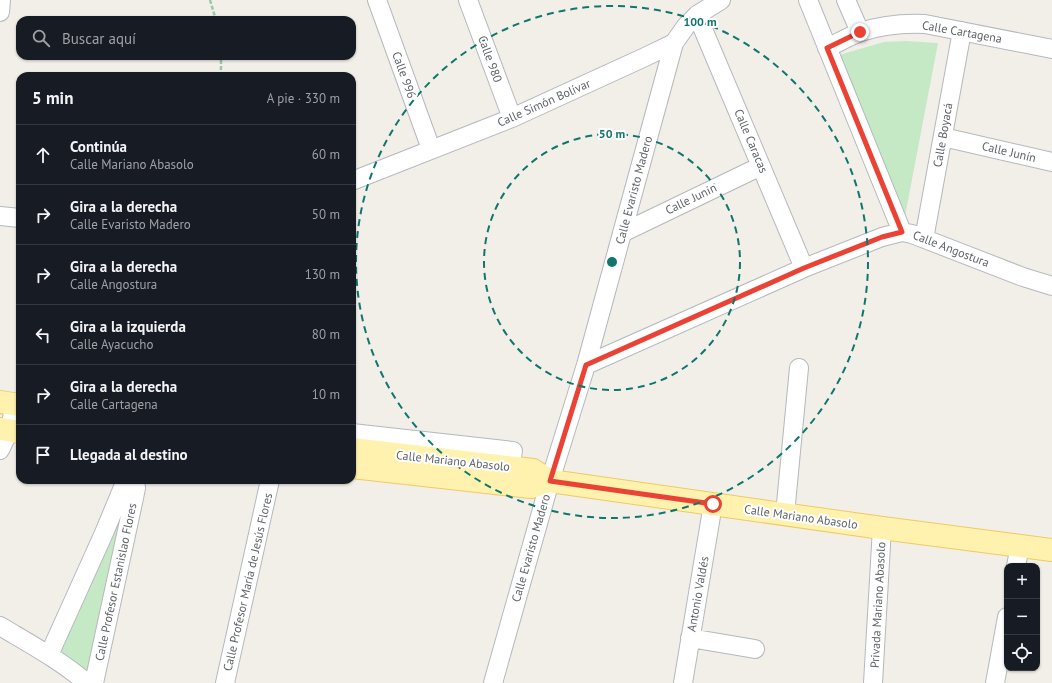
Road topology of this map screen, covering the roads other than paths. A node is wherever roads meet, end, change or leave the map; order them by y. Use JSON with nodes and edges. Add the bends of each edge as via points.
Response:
{"nodes":[{"id":1,"x":1,"y":0,"type":"edge"},
{"id":2,"x":377,"y":0,"type":"edge"},
{"id":3,"x":468,"y":0,"type":"edge"},
{"id":4,"x":721,"y":0,"type":"edge"},
{"id":5,"x":808,"y":0,"type":"edge"},
{"id":6,"x":846,"y":0,"type":"edge"},
{"id":7,"x":0,"y":12,"type":"edge"},
{"id":8,"x":697,"y":15,"type":"junction"},
{"id":9,"x":962,"y":31,"type":"junction"},
{"id":10,"x":860,"y":32,"type":"junction"},
{"id":11,"x":674,"y":43,"type":"junction"},
{"id":12,"x":827,"y":48,"type":"junction"},
{"id":13,"x":1052,"y":49,"type":"edge"},
{"id":14,"x":512,"y":118,"type":"junction"},
{"id":15,"x":943,"y":137,"type":"junction"},
{"id":16,"x":431,"y":150,"type":"junction"},
{"id":17,"x":1052,"y":162,"type":"edge"},
{"id":18,"x":761,"y":166,"type":"junction"},
{"id":19,"x":356,"y":179,"type":"edge"},
{"id":20,"x":0,"y":216,"type":"edge"},
{"id":21,"x":16,"y":218,"type":"edge"},
{"id":22,"x":902,"y":232,"type":"junction"},
{"id":23,"x":622,"y":233,"type":"junction"},
{"id":24,"x":924,"y":239,"type":"junction"},
{"id":25,"x":804,"y":268,"type":"junction"},
{"id":26,"x":1052,"y":286,"type":"edge"},
{"id":27,"x":586,"y":365,"type":"junction"},
{"id":28,"x":799,"y":368,"type":"dead end"},
{"id":29,"x":12,"y":404,"type":"edge"},
{"id":30,"x":356,"y":434,"type":"edge"},
{"id":31,"x":7,"y":435,"type":"edge"},
{"id":32,"x":390,"y":446,"type":"junction"},
{"id":33,"x":356,"y":449,"type":"edge"},
{"id":34,"x":356,"y":467,"type":"edge"},
{"id":35,"x":550,"y":481,"type":"junction"},
{"id":36,"x":124,"y":484,"type":"edge"},
{"id":37,"x":136,"y":484,"type":"edge"},
{"id":38,"x":269,"y":484,"type":"edge"},
{"id":39,"x":713,"y":504,"type":"junction"},
{"id":40,"x":785,"y":514,"type":"junction"},
{"id":41,"x":882,"y":528,"type":"junction"},
{"id":42,"x":1052,"y":550,"type":"edge"},
{"id":43,"x":1018,"y":556,"type":"edge"},
{"id":44,"x":0,"y":626,"type":"edge"},
{"id":45,"x":1004,"y":634,"type":"edge"},
{"id":46,"x":690,"y":638,"type":"junction"},
{"id":47,"x":755,"y":649,"type":"dead end"},
{"id":48,"x":49,"y":655,"type":"junction"},
{"id":49,"x":86,"y":683,"type":"edge"},
{"id":50,"x":94,"y":683,"type":"edge"},
{"id":51,"x":225,"y":683,"type":"edge"},
{"id":52,"x":493,"y":683,"type":"edge"},
{"id":53,"x":682,"y":683,"type":"edge"},
{"id":54,"x":873,"y":683,"type":"edge"},
{"id":55,"x":995,"y":683,"type":"edge"}],
"edges":[{"from":1,"to":7,"type":"street"},
{"from":2,"to":16,"type":"street","name":"Calle 996"},
{"from":3,"to":14,"type":"street","name":"Calle 980"},
{"from":4,"to":8,"type":"street","name":"Calle Simón Bolívar"},
{"from":5,"to":12,"type":"street"},
{"from":6,"to":10,"type":"street"},
{"from":8,"to":11,"type":"street","name":"Calle Simón Bolívar"},
{"from":8,"to":18,"type":"street","name":"Calle Caracas"},
{"from":9,"to":10,"type":"street","name":"Calle Cartagena","via":[[905,23]]},
{"from":9,"to":13,"type":"street","name":"Calle Cartagena"},
{"from":9,"to":15,"type":"street","name":"Calle Boyacá"},
{"from":10,"to":12,"type":"street","name":"Calle Cartagena"},
{"from":11,"to":14,"type":"street","name":"Calle Simón Bolívar"},
{"from":11,"to":23,"type":"street","name":"Calle Evaristo Madero"},
{"from":12,"to":22,"type":"street"},
{"from":14,"to":16,"type":"street","name":"Calle Simón Bolívar"},
{"from":15,"to":17,"type":"street","name":"Calle Junín"},
{"from":15,"to":24,"type":"street","name":"Calle Boyacá"},
{"from":16,"to":19,"type":"street","name":"Calle Simón Bolívar"},
{"from":18,"to":23,"type":"street","name":"Calle Junín"},
{"from":18,"to":25,"type":"street","name":"Calle Caracas"},
{"from":20,"to":21,"type":"street"},
{"from":22,"to":24,"type":"street","name":"Calle Angostura"},
{"from":22,"to":25,"type":"street","name":"Calle Angostura","via":[[882,237]]},
{"from":23,"to":27,"type":"street","name":"Calle Evaristo Madero"},
{"from":24,"to":26,"type":"street","name":"Calle Angostura"},
{"from":25,"to":27,"type":"street","name":"Calle Angostura"},
{"from":27,"to":35,"type":"street","name":"Calle Evaristo Madero"},
{"from":28,"to":40,"type":"street"},
{"from":29,"to":31,"type":"street"},
{"from":30,"to":32,"type":"street"},
{"from":32,"to":33,"type":"main road","name":"Calle Mariano Abasolo"},
{"from":32,"to":35,"type":"main road","name":"Calle Mariano Abasolo","via":[[459,454],[533,470]]},
{"from":34,"to":35,"type":"main road","name":"Calle Mariano Abasolo","via":[[531,487]]},
{"from":35,"to":39,"type":"main road","name":"Calle Mariano Abasolo"},
{"from":35,"to":52,"type":"street","name":"Calle Evaristo Madero"},
{"from":36,"to":48,"type":"street","name":"Calle Profesor Estanislao Flores"},
{"from":37,"to":50,"type":"street","name":"Calle Profesor Estanislao Flores"},
{"from":38,"to":51,"type":"street","name":"Calle Profesor María de Jesús Flores"},
{"from":39,"to":40,"type":"main road","name":"Calle Mariano Abasolo"},
{"from":39,"to":46,"type":"street","name":"Antonio Valdés"},
{"from":40,"to":41,"type":"main road","name":"Calle Mariano Abasolo"},
{"from":41,"to":43,"type":"main road","name":"Calle Mariano Abasolo"},
{"from":41,"to":54,"type":"street","name":"Privada Mariano Abasolo"},
{"from":42,"to":43,"type":"main road","name":"Calle Mariano Abasolo"},
{"from":44,"to":48,"type":"street"},
{"from":45,"to":55,"type":"street"},
{"from":46,"to":47,"type":"street"},
{"from":46,"to":53,"type":"street","name":"Antonio Valdés"},
{"from":48,"to":49,"type":"street"}]}
